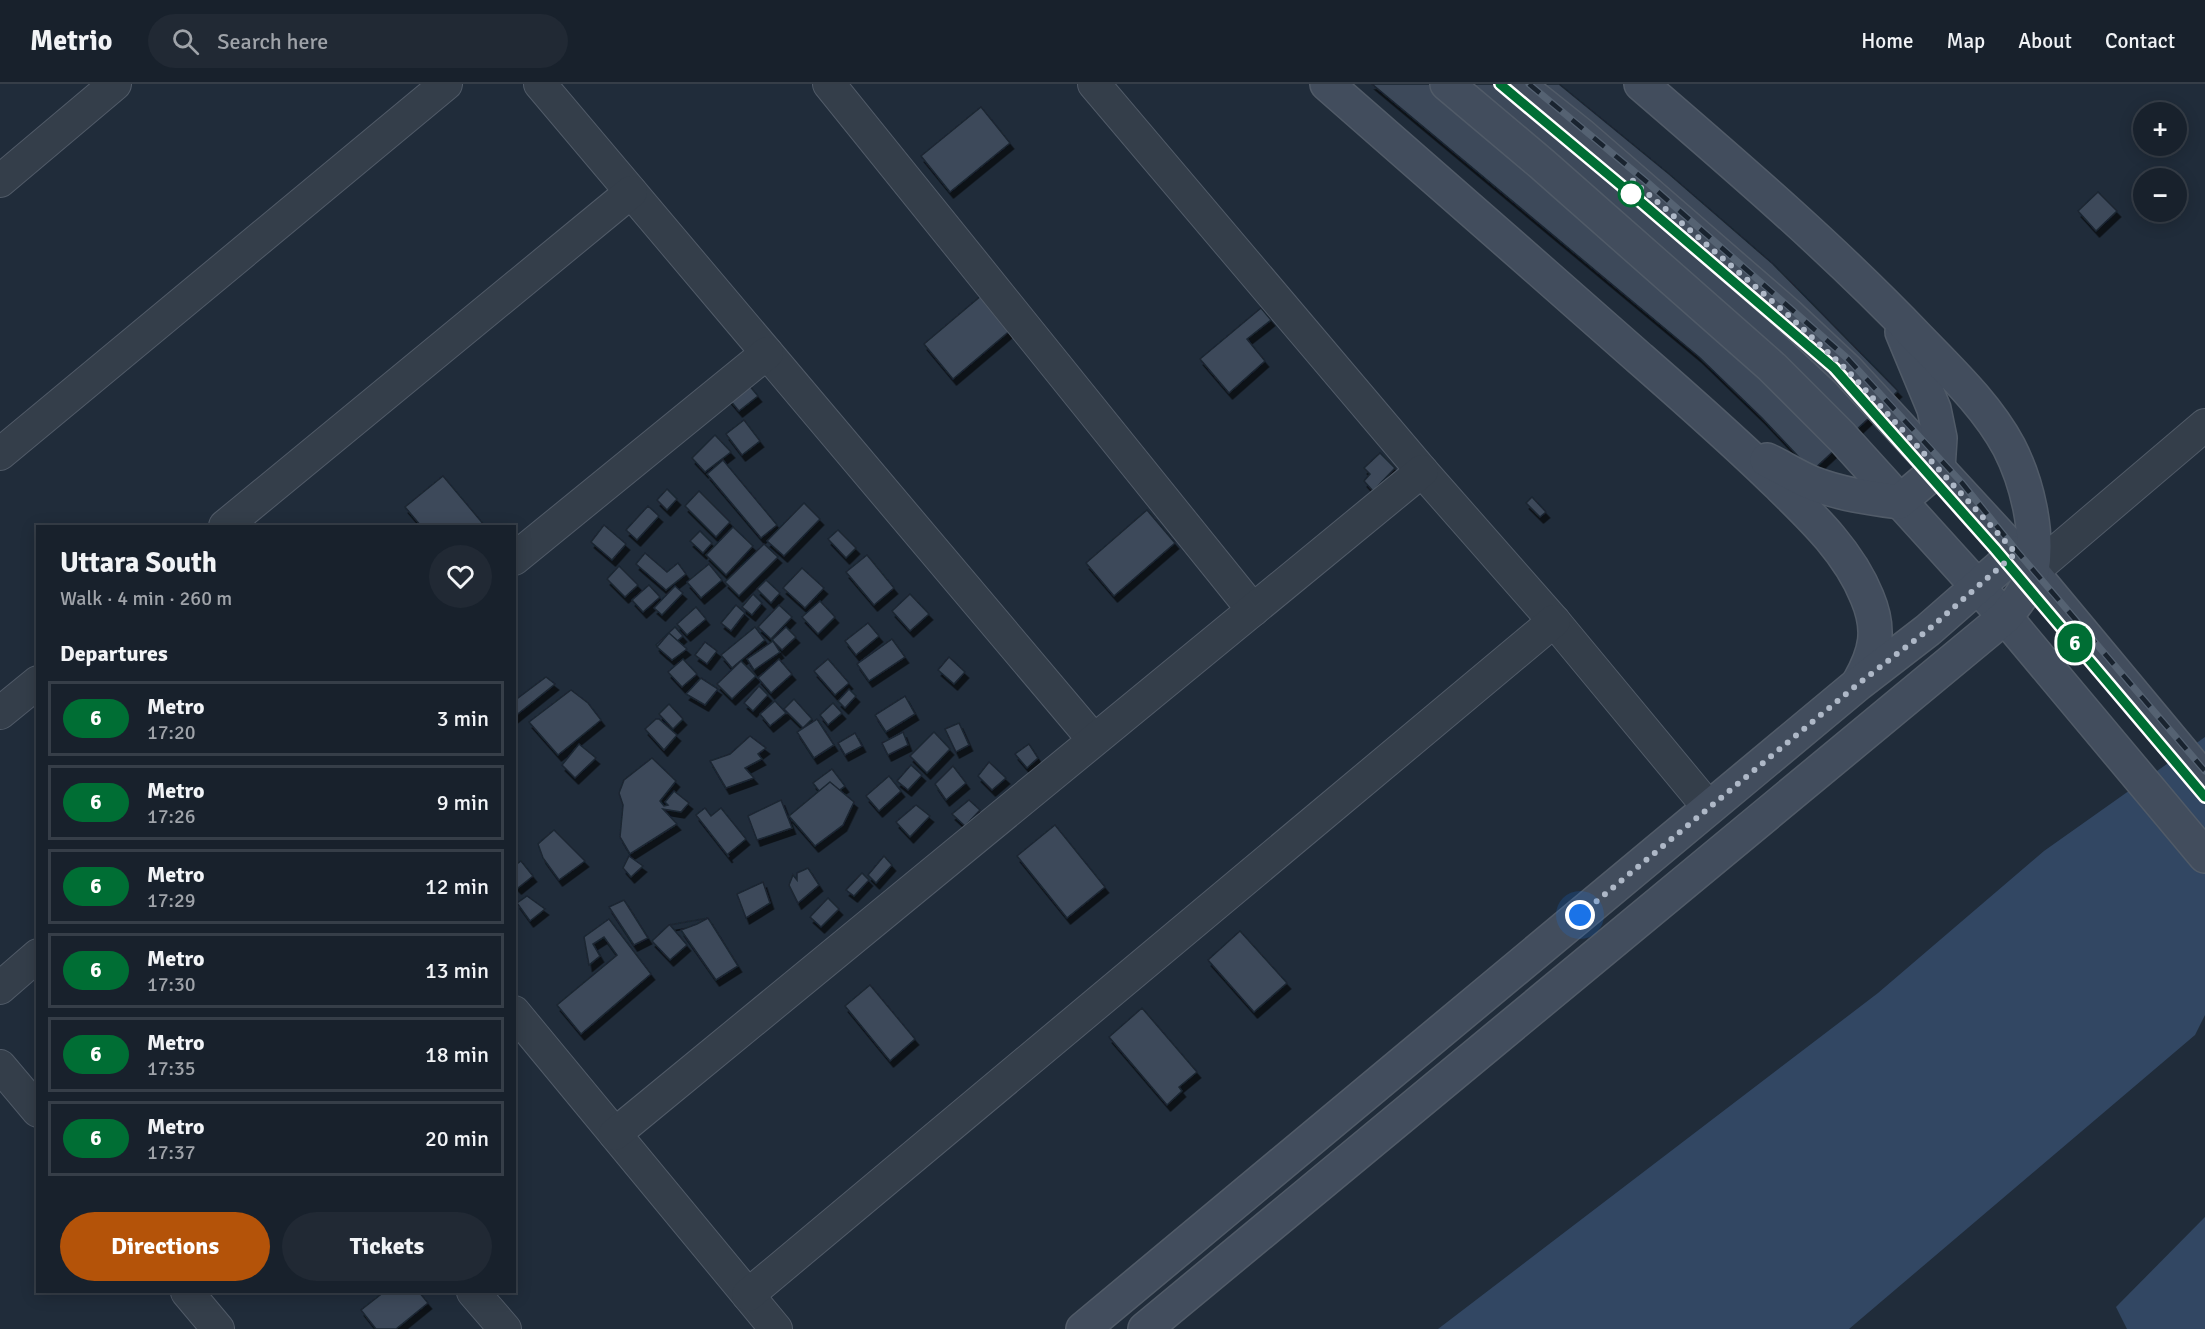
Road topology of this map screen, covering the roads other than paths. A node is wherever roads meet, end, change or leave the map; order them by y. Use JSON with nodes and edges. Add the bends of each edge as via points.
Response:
{"nodes":[{"id":1,"x":115,"y":84,"type":"edge"},
{"id":2,"x":446,"y":84,"type":"edge"},
{"id":3,"x":540,"y":84,"type":"edge"},
{"id":4,"x":829,"y":84,"type":"edge"},
{"id":5,"x":1094,"y":84,"type":"edge"},
{"id":6,"x":1328,"y":84,"type":"edge"},
{"id":7,"x":1447,"y":84,"type":"edge"},
{"id":8,"x":1517,"y":84,"type":"edge"},
{"id":9,"x":1641,"y":84,"type":"edge"},
{"id":10,"x":0,"y":181,"type":"edge"},
{"id":11,"x":631,"y":192,"type":"junction"},
{"id":12,"x":1882,"y":300,"type":"junction"},
{"id":13,"x":767,"y":352,"type":"junction"},
{"id":14,"x":2205,"y":425,"type":"edge"},
{"id":15,"x":1727,"y":435,"type":"junction"},
{"id":16,"x":0,"y":454,"type":"edge"},
{"id":17,"x":1938,"y":469,"type":"junction"},
{"id":18,"x":1422,"y":471,"type":"junction"},
{"id":19,"x":1899,"y":502,"type":"junction"},
{"id":20,"x":226,"y":525,"type":"edge"},
{"id":21,"x":516,"y":557,"type":"edge"},
{"id":22,"x":2024,"y":562,"type":"junction"},
{"id":23,"x":1977,"y":589,"type":"junction"},
{"id":24,"x":1253,"y":610,"type":"junction"},
{"id":25,"x":2005,"y":617,"type":"junction"},
{"id":26,"x":1554,"y":621,"type":"junction"},
{"id":27,"x":36,"y":684,"type":"edge"},
{"id":28,"x":1858,"y":684,"type":"junction"},
{"id":29,"x":0,"y":712,"type":"edge"},
{"id":30,"x":1094,"y":740,"type":"junction"},
{"id":31,"x":2205,"y":780,"type":"edge"},
{"id":32,"x":1709,"y":808,"type":"junction"},
{"id":33,"x":2205,"y":856,"type":"edge"},
{"id":34,"x":36,"y":957,"type":"edge"},
{"id":35,"x":0,"y":988,"type":"edge"},
{"id":36,"x":516,"y":1014,"type":"edge"},
{"id":37,"x":0,"y":1066,"type":"edge"},
{"id":38,"x":36,"y":1109,"type":"edge"},
{"id":39,"x":615,"y":1134,"type":"junction"},
{"id":40,"x":188,"y":1293,"type":"edge"},
{"id":41,"x":475,"y":1293,"type":"edge"},
{"id":42,"x":748,"y":1295,"type":"junction"},
{"id":43,"x":218,"y":1329,"type":"edge"},
{"id":44,"x":505,"y":1329,"type":"edge"},
{"id":45,"x":776,"y":1329,"type":"edge"},
{"id":46,"x":1083,"y":1329,"type":"edge"},
{"id":47,"x":1145,"y":1329,"type":"edge"}],
"edges":[{"from":1,"to":10,"type":"street"},
{"from":2,"to":16,"type":"street"},
{"from":3,"to":11,"type":"street"},
{"from":4,"to":24,"type":"street"},
{"from":5,"to":18,"type":"street"},
{"from":6,"to":15,"type":"street"},
{"from":7,"to":19,"type":"street","via":[[1772,367],[1842,437]]},
{"from":8,"to":17,"type":"street","via":[[1787,314],[1847,370]]},
{"from":9,"to":12,"type":"street"},
{"from":11,"to":13,"type":"street"},
{"from":11,"to":20,"type":"street"},
{"from":12,"to":17,"type":"street","via":[[1931,397],[1940,438]]},
{"from":12,"to":22,"type":"street","via":[[1963,384],[2009,447],[2021,477],[2034,542]]},
{"from":13,"to":21,"type":"street"},
{"from":13,"to":30,"type":"street"},
{"from":14,"to":22,"type":"street"},
{"from":15,"to":19,"type":"street","via":[[1811,483],[1861,498]]},
{"from":15,"to":28,"type":"street","via":[[1820,527],[1857,576],[1872,612],[1876,639]]},
{"from":17,"to":19,"type":"street"},
{"from":17,"to":22,"type":"street"},
{"from":18,"to":24,"type":"street"},
{"from":18,"to":26,"type":"street"},
{"from":19,"to":23,"type":"street"},
{"from":22,"to":23,"type":"street"},
{"from":22,"to":25,"type":"street","via":[[2026,588]]},
{"from":22,"to":31,"type":"street"},
{"from":23,"to":25,"type":"street"},
{"from":23,"to":28,"type":"street"},
{"from":24,"to":30,"type":"street"},
{"from":25,"to":33,"type":"street"},
{"from":25,"to":47,"type":"street"},
{"from":26,"to":32,"type":"street"},
{"from":26,"to":42,"type":"street"},
{"from":27,"to":29,"type":"street"},
{"from":28,"to":32,"type":"street"},
{"from":30,"to":39,"type":"street"},
{"from":32,"to":46,"type":"street"},
{"from":34,"to":35,"type":"street"},
{"from":36,"to":39,"type":"street"},
{"from":37,"to":38,"type":"street"},
{"from":39,"to":42,"type":"street"},
{"from":40,"to":43,"type":"street"},
{"from":41,"to":44,"type":"street"},
{"from":42,"to":45,"type":"street"}]}
